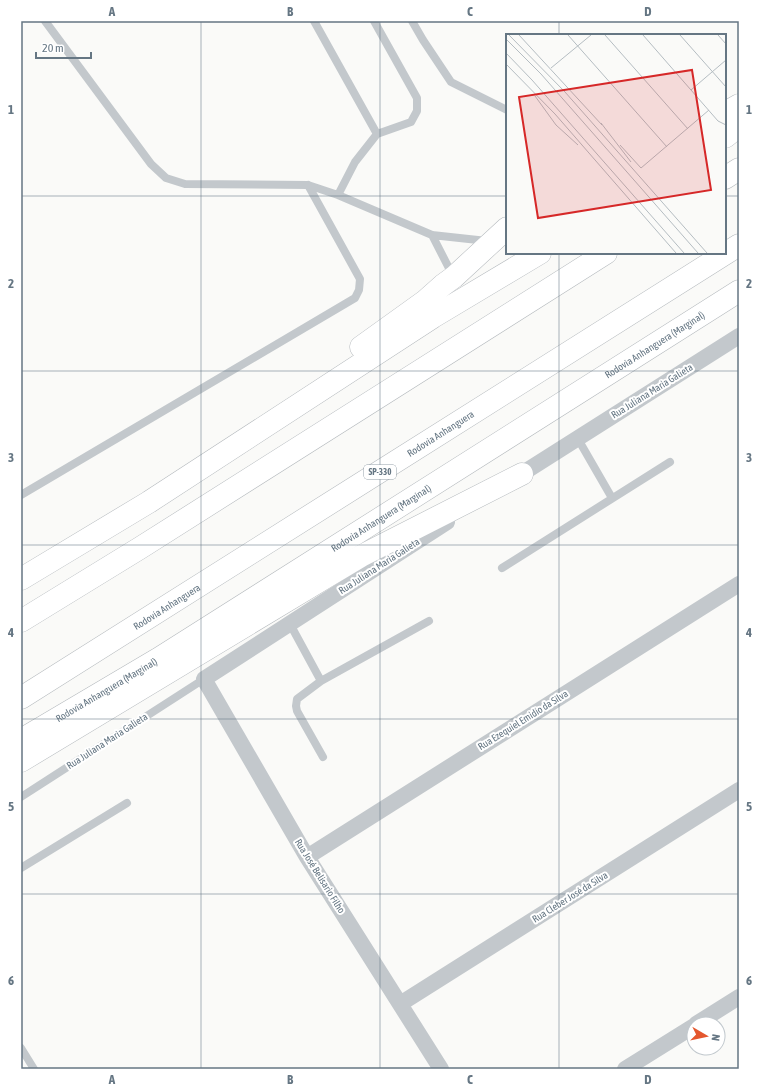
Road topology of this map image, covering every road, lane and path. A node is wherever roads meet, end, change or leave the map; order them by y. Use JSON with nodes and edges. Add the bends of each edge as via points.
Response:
{"nodes":[{"id":1,"x":45,"y":21,"type":"edge"},
{"id":2,"x":314,"y":21,"type":"edge"},
{"id":3,"x":374,"y":21,"type":"edge"},
{"id":4,"x":412,"y":21,"type":"edge"},
{"id":5,"x":739,"y":105,"type":"edge"},
{"id":6,"x":506,"y":110,"type":"edge"},
{"id":7,"x":726,"y":112,"type":"edge"},
{"id":8,"x":739,"y":126,"type":"edge"},
{"id":9,"x":377,"y":134,"type":"junction"},
{"id":10,"x":726,"y":136,"type":"edge"},
{"id":11,"x":739,"y":169,"type":"edge"},
{"id":12,"x":726,"y":177,"type":"edge"},
{"id":13,"x":308,"y":185,"type":"junction"},
{"id":14,"x":338,"y":195,"type":"junction"},
{"id":15,"x":499,"y":234,"type":"edge"},
{"id":16,"x":432,"y":235,"type":"junction"},
{"id":17,"x":739,"y":245,"type":"edge"},
{"id":18,"x":726,"y":253,"type":"edge"},
{"id":19,"x":538,"y":254,"type":"edge"},
{"id":20,"x":604,"y":254,"type":"edge"},
{"id":21,"x":725,"y":254,"type":"edge"},
{"id":22,"x":454,"y":277,"type":"junction"},
{"id":23,"x":739,"y":290,"type":"edge"},
{"id":24,"x":739,"y":336,"type":"edge"},
{"id":25,"x":578,"y":439,"type":"junction"},
{"id":26,"x":670,"y":462,"type":"dead end"},
{"id":27,"x":522,"y":474,"type":"junction"},
{"id":28,"x":21,"y":495,"type":"edge"},
{"id":29,"x":612,"y":498,"type":"junction"},
{"id":30,"x":149,"y":502,"type":"junction"},
{"id":31,"x":502,"y":568,"type":"dead end"},
{"id":32,"x":21,"y":580,"type":"edge"},
{"id":33,"x":739,"y":584,"type":"edge"},
{"id":34,"x":21,"y":621,"type":"edge"},
{"id":35,"x":429,"y":621,"type":"dead end"},
{"id":36,"x":290,"y":624,"type":"junction"},
{"id":37,"x":204,"y":679,"type":"junction"},
{"id":38,"x":321,"y":681,"type":"junction"},
{"id":39,"x":21,"y":698,"type":"edge"},
{"id":40,"x":21,"y":740,"type":"edge"},
{"id":41,"x":323,"y":757,"type":"dead end"},
{"id":42,"x":21,"y":761,"type":"edge"},
{"id":43,"x":739,"y":790,"type":"edge"},
{"id":44,"x":21,"y":797,"type":"edge"},
{"id":45,"x":127,"y":803,"type":"dead end"},
{"id":46,"x":307,"y":857,"type":"junction"},
{"id":47,"x":21,"y":868,"type":"edge"},
{"id":48,"x":739,"y":997,"type":"edge"},
{"id":49,"x":400,"y":1004,"type":"junction"},
{"id":50,"x":709,"y":1016,"type":"edge"},
{"id":51,"x":686,"y":1031,"type":"edge"},
{"id":52,"x":21,"y":1048,"type":"edge"},
{"id":53,"x":633,"y":1067,"type":"edge"},
{"id":54,"x":34,"y":1069,"type":"edge"},
{"id":55,"x":441,"y":1069,"type":"edge"}],
"edges":[{"from":1,"to":13,"type":"lane","via":[[151,164],[166,178],[185,184]]},
{"from":2,"to":9,"type":"lane"},
{"from":3,"to":9,"type":"lane","via":[[417,98],[417,111],[411,122]]},
{"from":4,"to":6,"type":"lane","via":[[451,82]]},
{"from":5,"to":7,"type":"highway"},
{"from":8,"to":10,"type":"highway"},
{"from":9,"to":14,"type":"lane","via":[[354,162]]},
{"from":11,"to":12,"type":"highway"},
{"from":13,"to":14,"type":"lane"},
{"from":13,"to":28,"type":"lane","via":[[360,279],[355,298]]},
{"from":14,"to":16,"type":"lane"},
{"from":15,"to":16,"type":"lane"},
{"from":15,"to":22,"type":"highway"},
{"from":16,"to":22,"type":"lane"},
{"from":17,"to":18,"type":"highway","name":"Rodovia Anhanguera","number":"SP-330"},
{"from":19,"to":30,"type":"highway","via":[[433,317]]},
{"from":20,"to":34,"type":"highway"},
{"from":21,"to":39,"type":"highway","name":"Rodovia Anhanguera","number":"SP-330"},
{"from":22,"to":30,"type":"highway","via":[[425,301]]},
{"from":23,"to":40,"type":"highway","name":"Rodovia Anhanguera (Marginal)","via":[[158,659]]},
{"from":24,"to":25,"type":"street","name":"Rua Juliana Maria Galieta"},
{"from":25,"to":27,"type":"street","name":"Rua Juliana Maria Galieta"},
{"from":25,"to":29,"type":"lane"},
{"from":26,"to":29,"type":"lane"},
{"from":27,"to":36,"type":"street","name":"Rua Juliana Maria Galieta"},
{"from":27,"to":42,"type":"highway","via":[[362,556]]},
{"from":29,"to":31,"type":"lane"},
{"from":30,"to":32,"type":"highway"},
{"from":33,"to":46,"type":"street","name":"Rua Ezequiel Emidio da Silva"},
{"from":35,"to":38,"type":"lane"},
{"from":36,"to":37,"type":"street","name":"Rua Juliana Maria Galieta"},
{"from":36,"to":38,"type":"lane"},
{"from":37,"to":44,"type":"lane","name":"Rua Juliana Maria Galieta"},
{"from":37,"to":46,"type":"street","name":"Rua José Belisario Filho"},
{"from":38,"to":41,"type":"lane","via":[[297,700],[296,706]]},
{"from":43,"to":49,"type":"street","name":"Rua Cleber José da Silva"},
{"from":45,"to":47,"type":"lane"},
{"from":46,"to":49,"type":"street","name":"Rua José Belisario Filho"},
{"from":48,"to":50,"type":"street"},
{"from":49,"to":55,"type":"street","name":"Rua José Belisario Filho"},
{"from":51,"to":53,"type":"street"},
{"from":52,"to":54,"type":"lane"}]}
